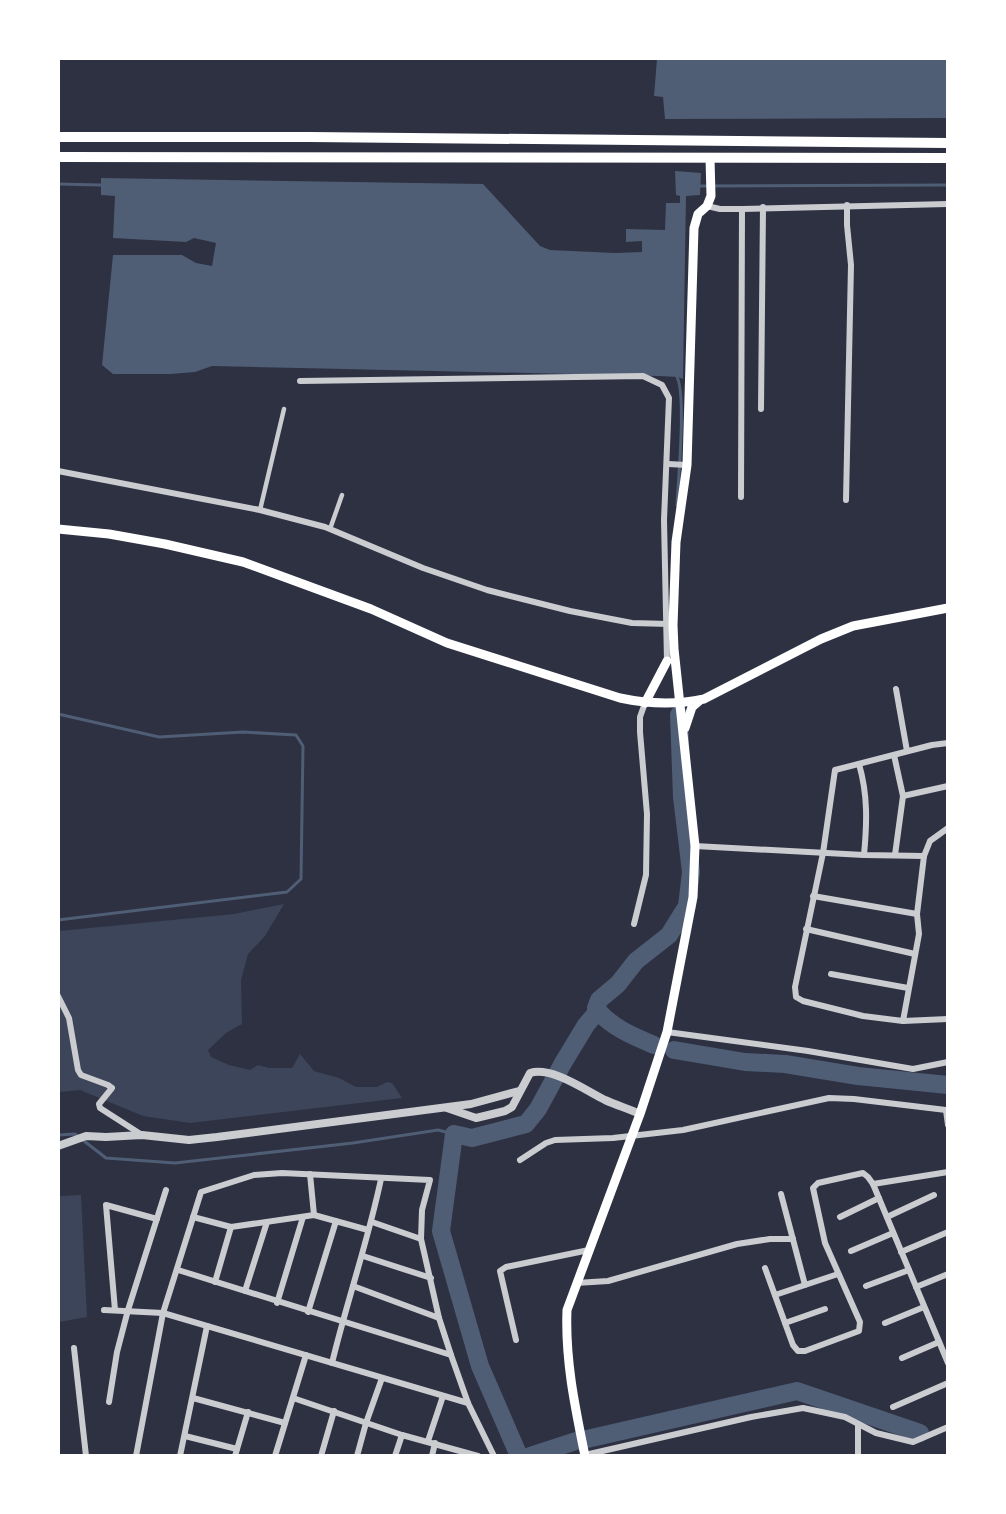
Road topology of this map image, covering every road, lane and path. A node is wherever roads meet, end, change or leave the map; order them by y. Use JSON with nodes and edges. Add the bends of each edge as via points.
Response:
{"nodes":[{"id":1,"x":58,"y":137,"type":"edge"},
{"id":2,"x":948,"y":143,"type":"edge"},
{"id":3,"x":58,"y":157,"type":"edge"},
{"id":4,"x":710,"y":158,"type":"junction"},
{"id":5,"x":948,"y":158,"type":"edge"},
{"id":6,"x":709,"y":201,"type":"junction"},
{"id":7,"x":948,"y":204,"type":"edge"},
{"id":8,"x":847,"y":206,"type":"junction"},
{"id":9,"x":763,"y":207,"type":"junction"},
{"id":10,"x":742,"y":209,"type":"junction"},
{"id":11,"x":300,"y":381,"type":"dead end"},
{"id":12,"x":284,"y":409,"type":"dead end"},
{"id":13,"x":761,"y":409,"type":"dead end"},
{"id":14,"x":669,"y":464,"type":"junction"},
{"id":15,"x":684,"y":465,"type":"junction"},
{"id":16,"x":58,"y":471,"type":"edge"},
{"id":17,"x":342,"y":495,"type":"dead end"},
{"id":18,"x":741,"y":497,"type":"dead end"},
{"id":19,"x":846,"y":500,"type":"dead end"},
{"id":20,"x":260,"y":510,"type":"junction"},
{"id":21,"x":58,"y":529,"type":"edge"},
{"id":22,"x":330,"y":529,"type":"junction"},
{"id":23,"x":948,"y":608,"type":"edge"},
{"id":24,"x":669,"y":625,"type":"junction"},
{"id":25,"x":667,"y":661,"type":"joint"},
{"id":26,"x":896,"y":689,"type":"dead end"},
{"id":27,"x":701,"y":699,"type":"junction"},
{"id":28,"x":676,"y":703,"type":"junction"},
{"id":29,"x":645,"y":704,"type":"junction"},
{"id":30,"x":683,"y":733,"type":"junction"},
{"id":31,"x":948,"y":744,"type":"edge"},
{"id":32,"x":907,"y":751,"type":"junction"},
{"id":33,"x":894,"y":755,"type":"junction"},
{"id":34,"x":859,"y":764,"type":"junction"},
{"id":35,"x":948,"y":786,"type":"edge"},
{"id":36,"x":903,"y":796,"type":"junction"},
{"id":37,"x":948,"y":828,"type":"edge"},
{"id":38,"x":695,"y":846,"type":"junction"},
{"id":39,"x":823,"y":853,"type":"junction"},
{"id":40,"x":864,"y":855,"type":"junction"},
{"id":41,"x":895,"y":855,"type":"junction"},
{"id":42,"x":924,"y":856,"type":"junction"},
{"id":43,"x":813,"y":896,"type":"junction"},
{"id":44,"x":917,"y":914,"type":"junction"},
{"id":45,"x":634,"y":924,"type":"dead end"},
{"id":46,"x":806,"y":929,"type":"junction"},
{"id":47,"x":915,"y":954,"type":"junction"},
{"id":48,"x":831,"y":974,"type":"dead end"},
{"id":49,"x":908,"y":988,"type":"junction"},
{"id":50,"x":58,"y":996,"type":"edge"},
{"id":51,"x":948,"y":1019,"type":"edge"},
{"id":52,"x":903,"y":1021,"type":"junction"},
{"id":53,"x":667,"y":1032,"type":"junction"},
{"id":54,"x":948,"y":1062,"type":"edge"},
{"id":55,"x":519,"y":1091,"type":"junction"},
{"id":56,"x":446,"y":1107,"type":"junction"},
{"id":57,"x":640,"y":1114,"type":"junction"},
{"id":58,"x":948,"y":1125,"type":"edge"},
{"id":59,"x":142,"y":1135,"type":"junction"},
{"id":60,"x":632,"y":1135,"type":"junction"},
{"id":61,"x":58,"y":1146,"type":"edge"},
{"id":62,"x":520,"y":1160,"type":"dead end"},
{"id":63,"x":948,"y":1172,"type":"edge"},
{"id":64,"x":310,"y":1174,"type":"junction"},
{"id":65,"x":381,"y":1179,"type":"junction"},
{"id":66,"x":873,"y":1184,"type":"junction"},
{"id":67,"x":166,"y":1190,"type":"dead end"},
{"id":68,"x":782,"y":1194,"type":"dead end"},
{"id":69,"x":934,"y":1195,"type":"dead end"},
{"id":70,"x":879,"y":1198,"type":"junction"},
{"id":71,"x":314,"y":1215,"type":"junction"},
{"id":72,"x":840,"y":1216,"type":"dead end"},
{"id":73,"x":193,"y":1217,"type":"junction"},
{"id":74,"x":303,"y":1217,"type":"junction"},
{"id":75,"x":887,"y":1217,"type":"junction"},
{"id":76,"x":157,"y":1219,"type":"junction"},
{"id":77,"x":336,"y":1221,"type":"junction"},
{"id":78,"x":267,"y":1222,"type":"junction"},
{"id":79,"x":372,"y":1222,"type":"junction"},
{"id":80,"x":231,"y":1227,"type":"junction"},
{"id":81,"x":368,"y":1230,"type":"junction"},
{"id":82,"x":948,"y":1232,"type":"edge"},
{"id":83,"x":893,"y":1233,"type":"junction"},
{"id":84,"x":421,"y":1239,"type":"junction"},
{"id":85,"x":793,"y":1239,"type":"junction"},
{"id":86,"x":590,"y":1250,"type":"junction"},
{"id":87,"x":851,"y":1251,"type":"dead end"},
{"id":88,"x":901,"y":1252,"type":"junction"},
{"id":89,"x":363,"y":1256,"type":"junction"},
{"id":90,"x":765,"y":1269,"type":"dead end"},
{"id":91,"x":178,"y":1270,"type":"junction"},
{"id":92,"x":909,"y":1270,"type":"junction"},
{"id":93,"x":838,"y":1274,"type":"junction"},
{"id":94,"x":948,"y":1274,"type":"edge"},
{"id":95,"x":431,"y":1278,"type":"junction"},
{"id":96,"x":215,"y":1282,"type":"junction"},
{"id":97,"x":576,"y":1283,"type":"junction"},
{"id":98,"x":805,"y":1285,"type":"junction"},
{"id":99,"x":353,"y":1286,"type":"junction"},
{"id":100,"x":866,"y":1286,"type":"dead end"},
{"id":101,"x":916,"y":1287,"type":"junction"},
{"id":102,"x":245,"y":1292,"type":"junction"},
{"id":103,"x":775,"y":1295,"type":"junction"},
{"id":104,"x":278,"y":1303,"type":"junction"},
{"id":105,"x":924,"y":1307,"type":"junction"},
{"id":106,"x":825,"y":1309,"type":"dead end"},
{"id":107,"x":104,"y":1310,"type":"dead end"},
{"id":108,"x":115,"y":1310,"type":"junction"},
{"id":109,"x":128,"y":1310,"type":"junction"},
{"id":110,"x":163,"y":1312,"type":"junction"},
{"id":111,"x":308,"y":1312,"type":"junction"},
{"id":112,"x":439,"y":1318,"type":"junction"},
{"id":113,"x":342,"y":1322,"type":"junction"},
{"id":114,"x":785,"y":1323,"type":"junction"},
{"id":115,"x":885,"y":1323,"type":"dead end"},
{"id":116,"x":207,"y":1326,"type":"junction"},
{"id":117,"x":516,"y":1340,"type":"dead end"},
{"id":118,"x":939,"y":1342,"type":"junction"},
{"id":119,"x":74,"y":1348,"type":"dead end"},
{"id":120,"x":946,"y":1354,"type":"edge"},
{"id":121,"x":306,"y":1355,"type":"junction"},
{"id":122,"x":451,"y":1355,"type":"junction"},
{"id":123,"x":902,"y":1358,"type":"dead end"},
{"id":124,"x":332,"y":1363,"type":"junction"},
{"id":125,"x":948,"y":1363,"type":"edge"},
{"id":126,"x":382,"y":1378,"type":"junction"},
{"id":127,"x":948,"y":1383,"type":"edge"},
{"id":128,"x":443,"y":1396,"type":"junction"},
{"id":129,"x":193,"y":1398,"type":"junction"},
{"id":130,"x":293,"y":1398,"type":"junction"},
{"id":131,"x":109,"y":1402,"type":"dead end"},
{"id":132,"x":468,"y":1403,"type":"junction"},
{"id":133,"x":892,"y":1407,"type":"dead end"},
{"id":134,"x":334,"y":1411,"type":"junction"},
{"id":135,"x":248,"y":1412,"type":"junction"},
{"id":136,"x":285,"y":1423,"type":"junction"},
{"id":137,"x":366,"y":1423,"type":"junction"},
{"id":138,"x":858,"y":1424,"type":"junction"},
{"id":139,"x":948,"y":1427,"type":"edge"},
{"id":140,"x":402,"y":1435,"type":"junction"},
{"id":141,"x":185,"y":1436,"type":"junction"},
{"id":142,"x":432,"y":1442,"type":"junction"},
{"id":143,"x":236,"y":1452,"type":"edge"},
{"id":144,"x":86,"y":1455,"type":"edge"},
{"id":145,"x":136,"y":1455,"type":"edge"},
{"id":146,"x":180,"y":1455,"type":"edge"},
{"id":147,"x":275,"y":1455,"type":"edge"},
{"id":148,"x":321,"y":1455,"type":"edge"},
{"id":149,"x":357,"y":1455,"type":"edge"},
{"id":150,"x":395,"y":1455,"type":"edge"},
{"id":151,"x":432,"y":1455,"type":"edge"},
{"id":152,"x":478,"y":1455,"type":"edge"},
{"id":153,"x":494,"y":1455,"type":"edge"},
{"id":154,"x":585,"y":1455,"type":"edge"},
{"id":155,"x":858,"y":1455,"type":"edge"}],
"edges":[{"from":1,"to":2,"type":"main road"},
{"from":3,"to":4,"type":"main road"},
{"from":4,"to":5,"type":"main road"},
{"from":4,"to":6,"type":"main road"},
{"from":6,"to":10,"type":"street","via":[[720,209]]},
{"from":6,"to":15,"type":"main road","via":[[698,214],[694,228]]},
{"from":7,"to":8,"type":"street"},
{"from":8,"to":9,"type":"street"},
{"from":8,"to":19,"type":"street","via":[[851,265]]},
{"from":9,"to":10,"type":"street"},
{"from":9,"to":13,"type":"street"},
{"from":10,"to":18,"type":"street"},
{"from":11,"to":14,"type":"street","via":[[643,376],[662,385],[669,398]]},
{"from":12,"to":20,"type":"street"},
{"from":14,"to":15,"type":"street"},
{"from":14,"to":24,"type":"street","via":[[664,520]]},
{"from":15,"to":24,"type":"main road"},
{"from":16,"to":20,"type":"street"},
{"from":17,"to":22,"type":"street"},
{"from":20,"to":22,"type":"street"},
{"from":21,"to":29,"type":"main road","via":[[109,534],[243,562],[371,609],[447,643]]},
{"from":22,"to":24,"type":"street","via":[[487,590],[622,621]]},
{"from":23,"to":27,"type":"main road","via":[[852,626]]},
{"from":24,"to":25,"type":"street"},
{"from":24,"to":28,"type":"main road"},
{"from":25,"to":29,"type":"main road"},
{"from":26,"to":32,"type":"street"},
{"from":27,"to":28,"type":"main road"},
{"from":27,"to":30,"type":"main road","via":[[692,708]]},
{"from":28,"to":29,"type":"main road"},
{"from":28,"to":30,"type":"main road"},
{"from":29,"to":45,"type":"street","via":[[640,732],[647,814],[646,875]]},
{"from":30,"to":38,"type":"main road"},
{"from":31,"to":32,"type":"street"},
{"from":32,"to":33,"type":"street"},
{"from":33,"to":34,"type":"street"},
{"from":33,"to":36,"type":"street"},
{"from":34,"to":39,"type":"street","via":[[835,770]]},
{"from":34,"to":40,"type":"street","via":[[867,816]]},
{"from":35,"to":36,"type":"street"},
{"from":36,"to":41,"type":"street"},
{"from":37,"to":42,"type":"street","via":[[930,841]]},
{"from":38,"to":39,"type":"street"},
{"from":38,"to":53,"type":"main road","via":[[693,897]]},
{"from":39,"to":40,"type":"street"},
{"from":39,"to":43,"type":"street"},
{"from":40,"to":41,"type":"street"},
{"from":41,"to":42,"type":"street"},
{"from":42,"to":44,"type":"street"},
{"from":43,"to":44,"type":"street"},
{"from":43,"to":46,"type":"street"},
{"from":44,"to":47,"type":"street"},
{"from":46,"to":47,"type":"street"},
{"from":46,"to":52,"type":"street","via":[[796,997],[863,1016]]},
{"from":47,"to":49,"type":"street"},
{"from":48,"to":49,"type":"street"},
{"from":49,"to":52,"type":"street"},
{"from":50,"to":59,"type":"street","via":[[69,1017],[81,1075],[112,1088],[100,1108]]},
{"from":51,"to":52,"type":"street"},
{"from":53,"to":54,"type":"street","via":[[913,1069]]},
{"from":53,"to":57,"type":"main road"},
{"from":55,"to":56,"type":"street"},
{"from":55,"to":56,"type":"street","via":[[512,1107],[489,1116],[476,1118]]},
{"from":55,"to":57,"type":"street","via":[[530,1073],[543,1071]]},
{"from":56,"to":59,"type":"street","via":[[189,1140]]},
{"from":57,"to":60,"type":"main road"},
{"from":58,"to":60,"type":"street","via":[[945,1110],[829,1098],[683,1130]]},
{"from":59,"to":61,"type":"street","via":[[86,1136]]},
{"from":60,"to":62,"type":"street","via":[[555,1140]]},
{"from":60,"to":86,"type":"main road"},
{"from":63,"to":66,"type":"street"},
{"from":64,"to":65,"type":"street"},
{"from":64,"to":71,"type":"street"},
{"from":64,"to":73,"type":"street","via":[[254,1175],[201,1192]]},
{"from":65,"to":79,"type":"street"},
{"from":65,"to":84,"type":"street","via":[[430,1180],[422,1210]]},
{"from":66,"to":70,"type":"street"},
{"from":66,"to":93,"type":"street","via":[[863,1173],[814,1186],[823,1237]]},
{"from":67,"to":76,"type":"street"},
{"from":68,"to":85,"type":"street"},
{"from":69,"to":75,"type":"street"},
{"from":70,"to":72,"type":"street"},
{"from":70,"to":75,"type":"street"},
{"from":71,"to":74,"type":"street"},
{"from":71,"to":77,"type":"street"},
{"from":73,"to":80,"type":"street"},
{"from":73,"to":91,"type":"street"},
{"from":74,"to":78,"type":"street"},
{"from":74,"to":104,"type":"street"},
{"from":75,"to":83,"type":"street"},
{"from":76,"to":108,"type":"street","via":[[106,1205]]},
{"from":76,"to":109,"type":"street"},
{"from":77,"to":81,"type":"street"},
{"from":77,"to":111,"type":"street"},
{"from":78,"to":80,"type":"street"},
{"from":78,"to":102,"type":"street"},
{"from":79,"to":81,"type":"street"},
{"from":79,"to":84,"type":"street"},
{"from":80,"to":96,"type":"street"},
{"from":81,"to":89,"type":"street"},
{"from":82,"to":88,"type":"street"},
{"from":83,"to":87,"type":"street"},
{"from":83,"to":88,"type":"street"},
{"from":84,"to":95,"type":"street"},
{"from":85,"to":97,"type":"street","via":[[736,1244],[608,1281]]},
{"from":85,"to":98,"type":"street"},
{"from":86,"to":97,"type":"main road"},
{"from":86,"to":117,"type":"street","via":[[500,1270]]},
{"from":88,"to":92,"type":"street"},
{"from":89,"to":95,"type":"street"},
{"from":89,"to":99,"type":"street"},
{"from":90,"to":103,"type":"street"},
{"from":91,"to":96,"type":"street"},
{"from":91,"to":110,"type":"street"},
{"from":92,"to":100,"type":"street"},
{"from":92,"to":101,"type":"street"},
{"from":93,"to":98,"type":"street"},
{"from":93,"to":114,"type":"street","via":[[860,1322],[859,1331],[800,1352],[793,1345]]},
{"from":94,"to":101,"type":"street"},
{"from":95,"to":112,"type":"street"},
{"from":96,"to":102,"type":"street"},
{"from":97,"to":154,"type":"main road","via":[[567,1310],[566,1342]]},
{"from":98,"to":103,"type":"street"},
{"from":99,"to":112,"type":"street"},
{"from":99,"to":113,"type":"street"},
{"from":101,"to":105,"type":"street"},
{"from":102,"to":104,"type":"street"},
{"from":103,"to":114,"type":"street"},
{"from":104,"to":111,"type":"street"},
{"from":105,"to":115,"type":"street"},
{"from":105,"to":118,"type":"street"},
{"from":106,"to":114,"type":"street"},
{"from":107,"to":108,"type":"street"},
{"from":108,"to":109,"type":"street"},
{"from":109,"to":110,"type":"street"},
{"from":109,"to":131,"type":"street"},
{"from":110,"to":116,"type":"street"},
{"from":110,"to":145,"type":"street"},
{"from":111,"to":113,"type":"street"},
{"from":112,"to":122,"type":"street"},
{"from":113,"to":122,"type":"street"},
{"from":113,"to":124,"type":"street"},
{"from":116,"to":121,"type":"street"},
{"from":116,"to":129,"type":"street"},
{"from":118,"to":120,"type":"street"},
{"from":118,"to":123,"type":"street"},
{"from":119,"to":144,"type":"street"},
{"from":120,"to":125,"type":"street"},
{"from":121,"to":124,"type":"street"},
{"from":121,"to":130,"type":"street"},
{"from":122,"to":132,"type":"street"},
{"from":124,"to":126,"type":"street"},
{"from":126,"to":128,"type":"street"},
{"from":126,"to":137,"type":"street"},
{"from":127,"to":133,"type":"street"},
{"from":128,"to":132,"type":"street"},
{"from":128,"to":142,"type":"street"},
{"from":129,"to":135,"type":"street"},
{"from":129,"to":141,"type":"street"},
{"from":130,"to":134,"type":"street"},
{"from":130,"to":136,"type":"street"},
{"from":132,"to":153,"type":"street"},
{"from":134,"to":137,"type":"street"},
{"from":134,"to":148,"type":"street"},
{"from":135,"to":136,"type":"street"},
{"from":135,"to":143,"type":"street"},
{"from":136,"to":147,"type":"street"},
{"from":137,"to":140,"type":"street"},
{"from":137,"to":149,"type":"street"},
{"from":138,"to":139,"type":"street","via":[[913,1442]]},
{"from":138,"to":154,"type":"street","via":[[845,1417],[803,1408]]},
{"from":138,"to":155,"type":"street"},
{"from":140,"to":142,"type":"street"},
{"from":140,"to":150,"type":"street"},
{"from":141,"to":143,"type":"street"},
{"from":141,"to":146,"type":"street"},
{"from":142,"to":151,"type":"street"},
{"from":142,"to":152,"type":"street"}]}
